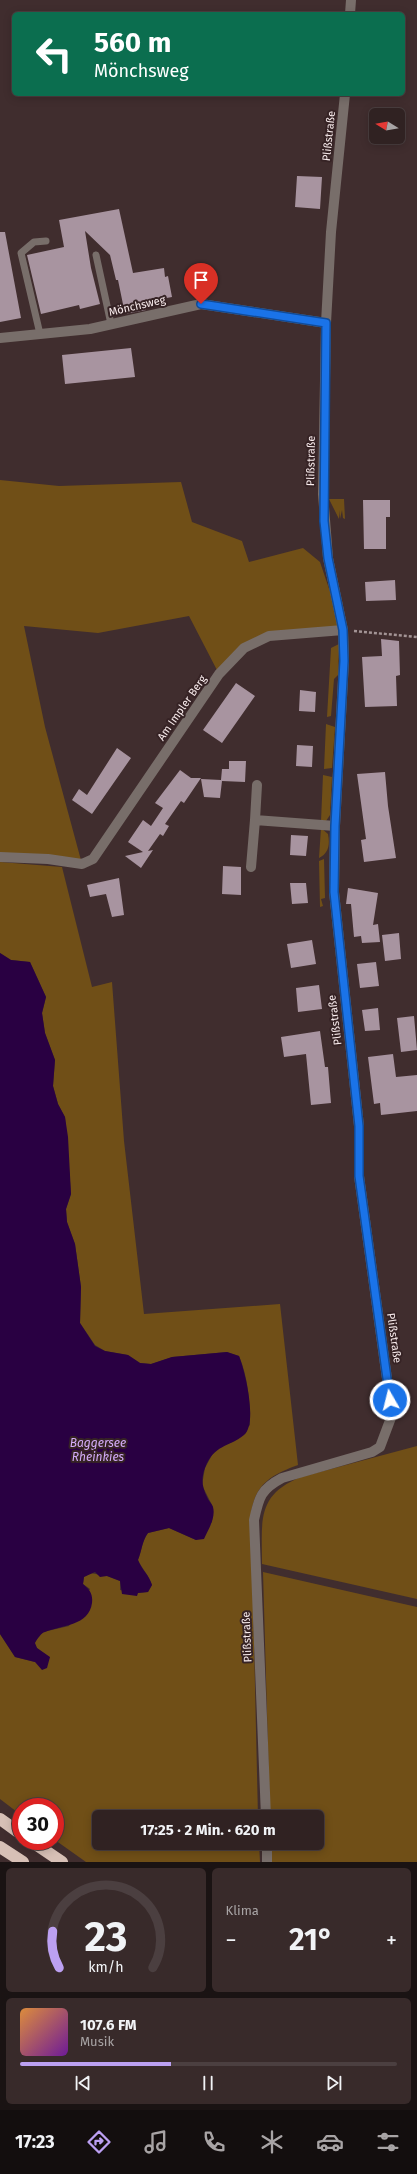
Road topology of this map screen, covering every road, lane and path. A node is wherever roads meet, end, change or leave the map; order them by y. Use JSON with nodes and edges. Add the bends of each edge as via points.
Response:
{"nodes":[{"id":1,"x":351,"y":0,"type":"edge"},
{"id":2,"x":350,"y":12,"type":"edge"},
{"id":3,"x":345,"y":96,"type":"edge"},
{"id":4,"x":46,"y":241,"type":"dead end"},
{"id":5,"x":96,"y":255,"type":"dead end"},
{"id":6,"x":326,"y":323,"type":"junction"},
{"id":7,"x":111,"y":324,"type":"junction"},
{"id":8,"x":40,"y":334,"type":"junction"},
{"id":9,"x":0,"y":338,"type":"edge"},
{"id":10,"x":343,"y":630,"type":"junction"},
{"id":11,"x":417,"y":637,"type":"edge"},
{"id":12,"x":257,"y":785,"type":"dead end"},
{"id":13,"x":255,"y":820,"type":"junction"},
{"id":14,"x":335,"y":826,"type":"junction"},
{"id":15,"x":0,"y":857,"type":"edge"},
{"id":16,"x":251,"y":867,"type":"dead end"},
{"id":17,"x":266,"y":1810,"type":"edge"},
{"id":18,"x":0,"y":1819,"type":"edge"},
{"id":19,"x":12,"y":1828,"type":"edge"},
{"id":20,"x":0,"y":1846,"type":"edge"},
{"id":21,"x":44,"y":1850,"type":"edge"},
{"id":22,"x":266,"y":1850,"type":"edge"},
{"id":23,"x":23,"y":1862,"type":"edge"},
{"id":24,"x":62,"y":1862,"type":"edge"},
{"id":25,"x":267,"y":1862,"type":"edge"}],
"edges":[{"from":1,"to":2,"type":"street"},
{"from":3,"to":6,"type":"street","name":"Plißstraße","via":[[331,232]]},
{"from":4,"to":8,"type":"lane","via":[[34,242],[21,253]]},
{"from":5,"to":7,"type":"lane"},
{"from":6,"to":7,"type":"street","name":"Mönchsweg","via":[[201,304]]},
{"from":6,"to":10,"type":"street","name":"Plißstraße","via":[[324,521],[328,558]]},
{"from":7,"to":8,"type":"street","name":"Mönchsweg","via":[[90,329]]},
{"from":8,"to":9,"type":"street","name":"Mönchsweg"},
{"from":10,"to":11,"type":"path"},
{"from":10,"to":14,"type":"street","name":"Plißstraße","via":[[344,661]]},
{"from":10,"to":15,"type":"street","name":"Am Impler Berg","via":[[270,636],[244,648],[219,674],[93,859],[82,864],[48,859]]},
{"from":12,"to":13,"type":"street"},
{"from":13,"to":14,"type":"street"},
{"from":13,"to":16,"type":"street"},
{"from":14,"to":17,"type":"street","name":"Plißstraße","via":[[334,892],[359,1126],[359,1176],[392,1416],[380,1447],[372,1452],[282,1478],[270,1484],[259,1496],[254,1520]]},
{"from":18,"to":19,"type":"highway"},
{"from":20,"to":23,"type":"highway"},
{"from":21,"to":24,"type":"highway"},
{"from":22,"to":25,"type":"street"}]}
